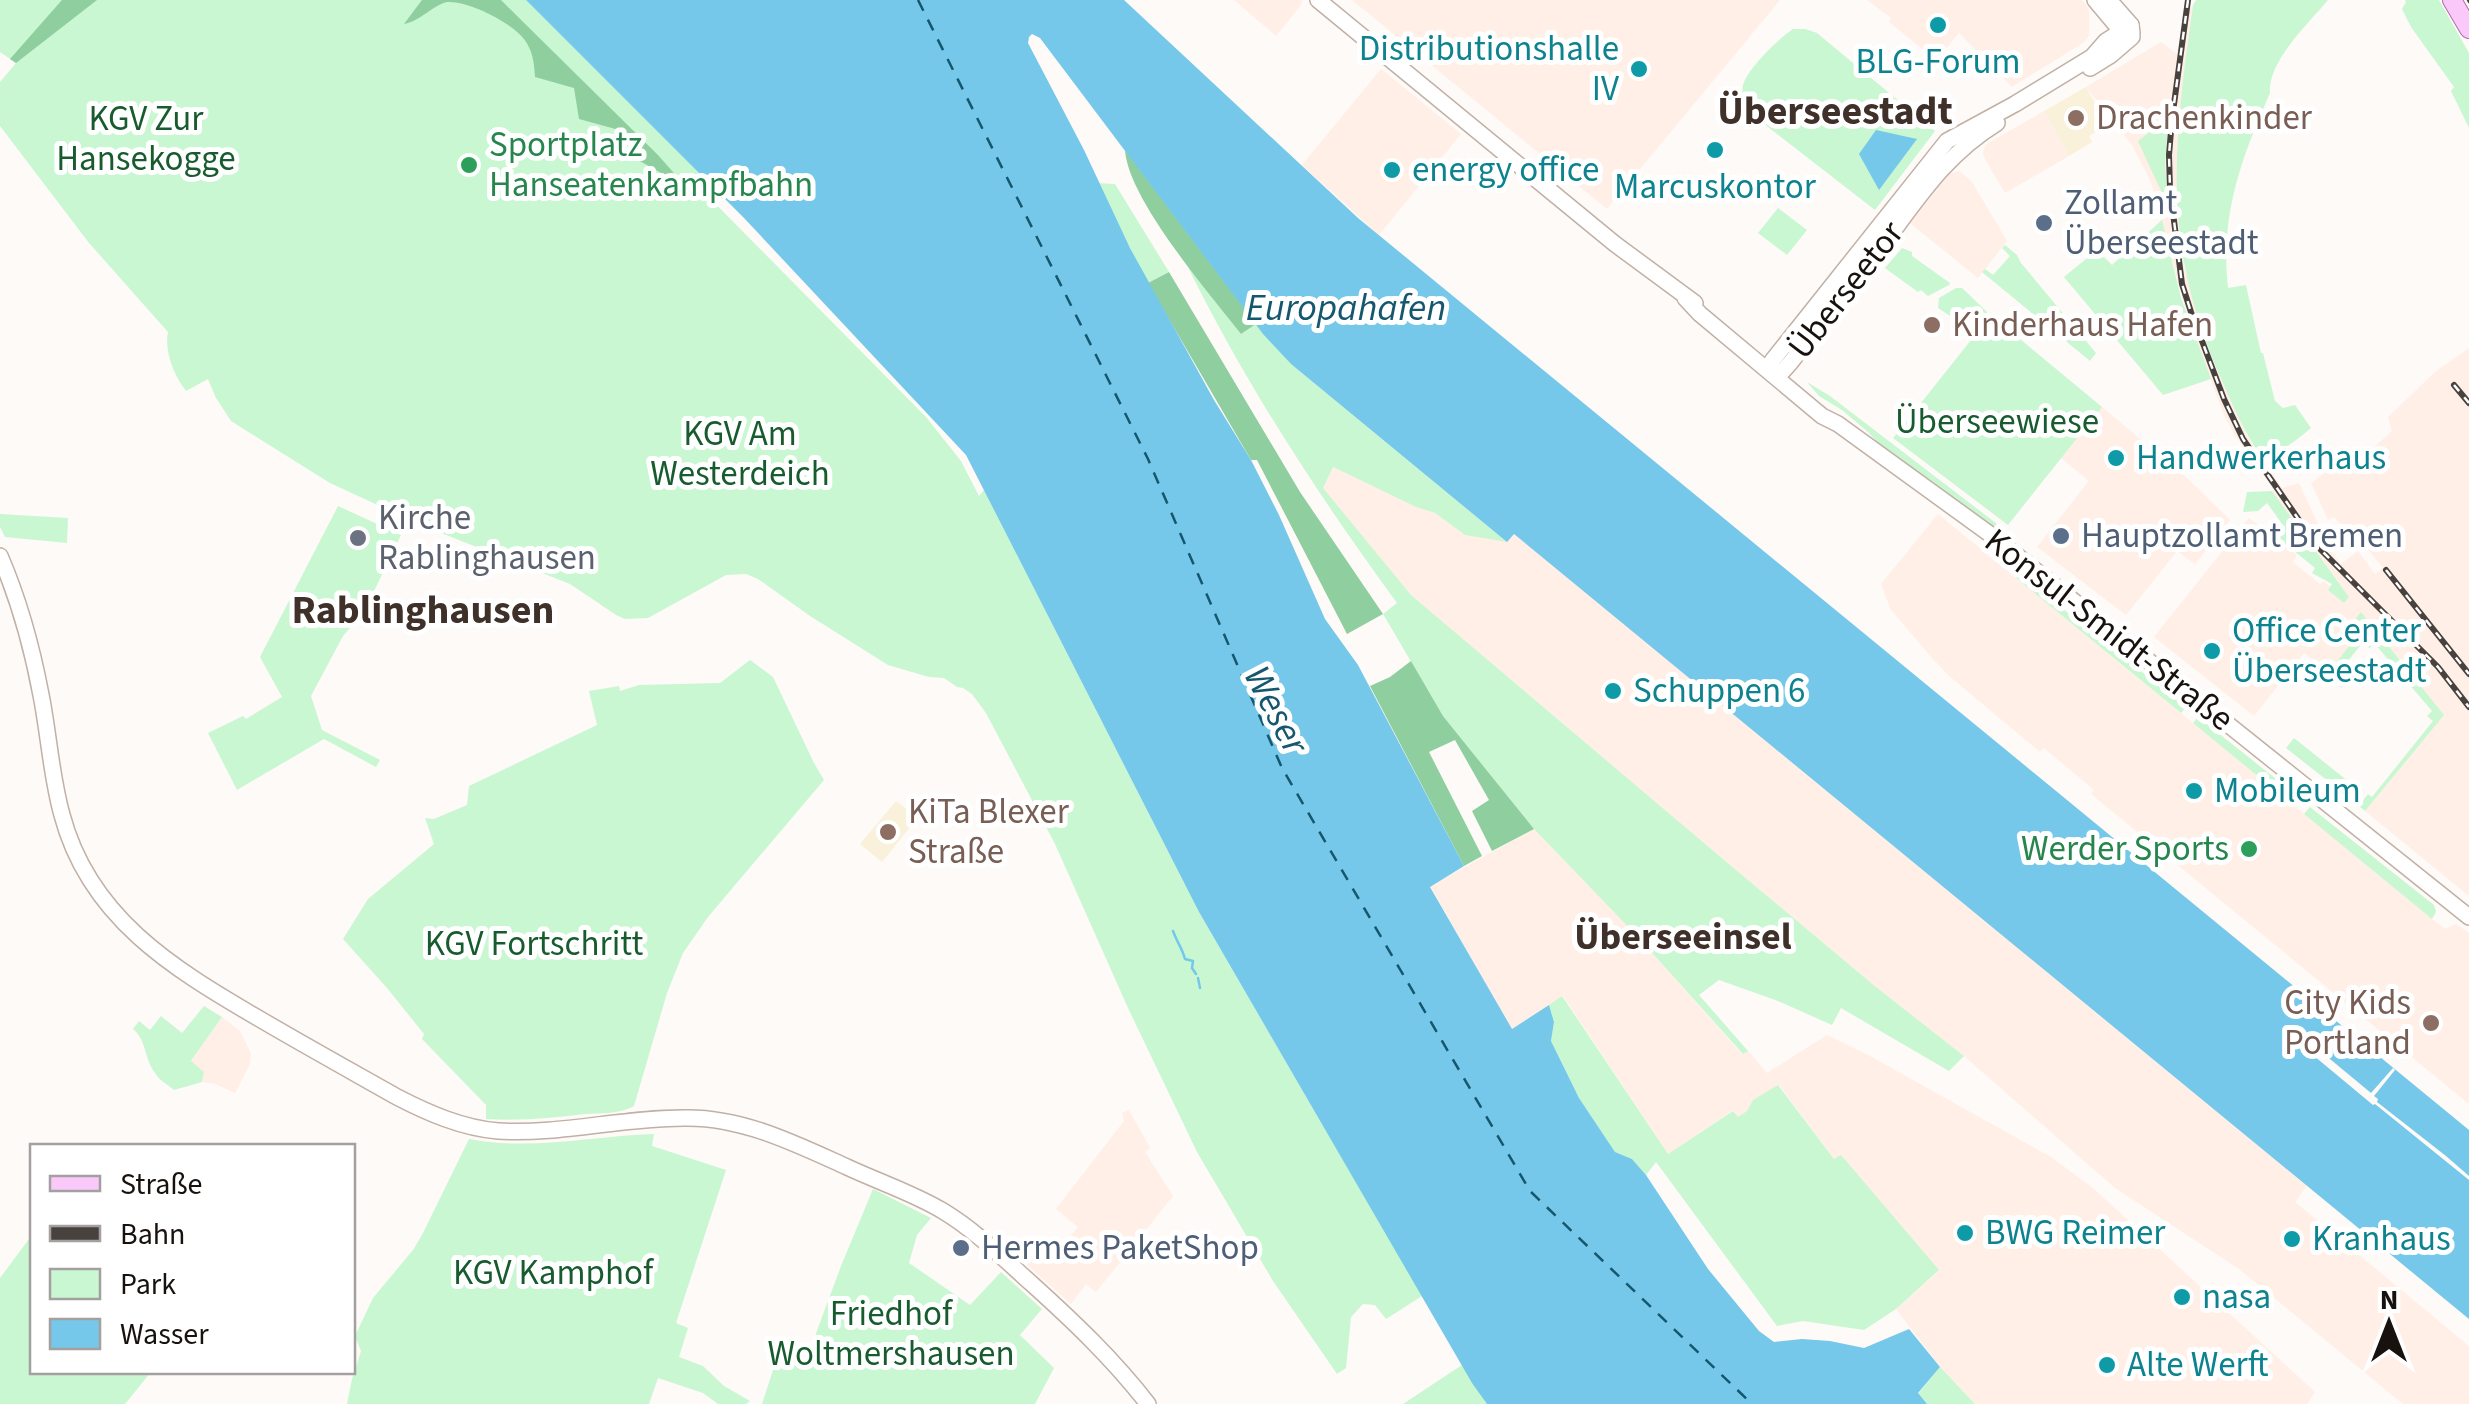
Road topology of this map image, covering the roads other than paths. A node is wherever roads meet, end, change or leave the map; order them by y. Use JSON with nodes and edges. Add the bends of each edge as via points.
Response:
{"nodes":[{"id":1,"x":1318,"y":0,"type":"edge"},
{"id":2,"x":2095,"y":0,"type":"edge"},
{"id":3,"x":2109,"y":0,"type":"edge"},
{"id":4,"x":2452,"y":0,"type":"edge"},
{"id":5,"x":2469,"y":29,"type":"edge"},
{"id":6,"x":2128,"y":31,"type":"junction"},
{"id":7,"x":1776,"y":369,"type":"junction"},
{"id":8,"x":0,"y":556,"type":"edge"},
{"id":9,"x":2469,"y":917,"type":"edge"},
{"id":10,"x":1148,"y":1404,"type":"edge"}],
"edges":[{"from":1,"to":7,"type":"street","name":"Konsul-Smidt-Straße"},
{"from":2,"to":6,"type":"street"},
{"from":3,"to":6,"type":"street"},
{"from":4,"to":5,"type":"main road"},
{"from":6,"to":7,"type":"street","name":"Überseetor","via":[[1947,141]]},
{"from":7,"to":9,"type":"street","name":"Konsul-Smidt-Straße","via":[[1822,416],[1990,535]]},
{"from":8,"to":10,"type":"street","via":[[24,621],[68,836],[111,909],[146,945],[225,999],[424,1112],[495,1130],[691,1118],[752,1128],[810,1149],[960,1223],[1084,1331]]}]}
